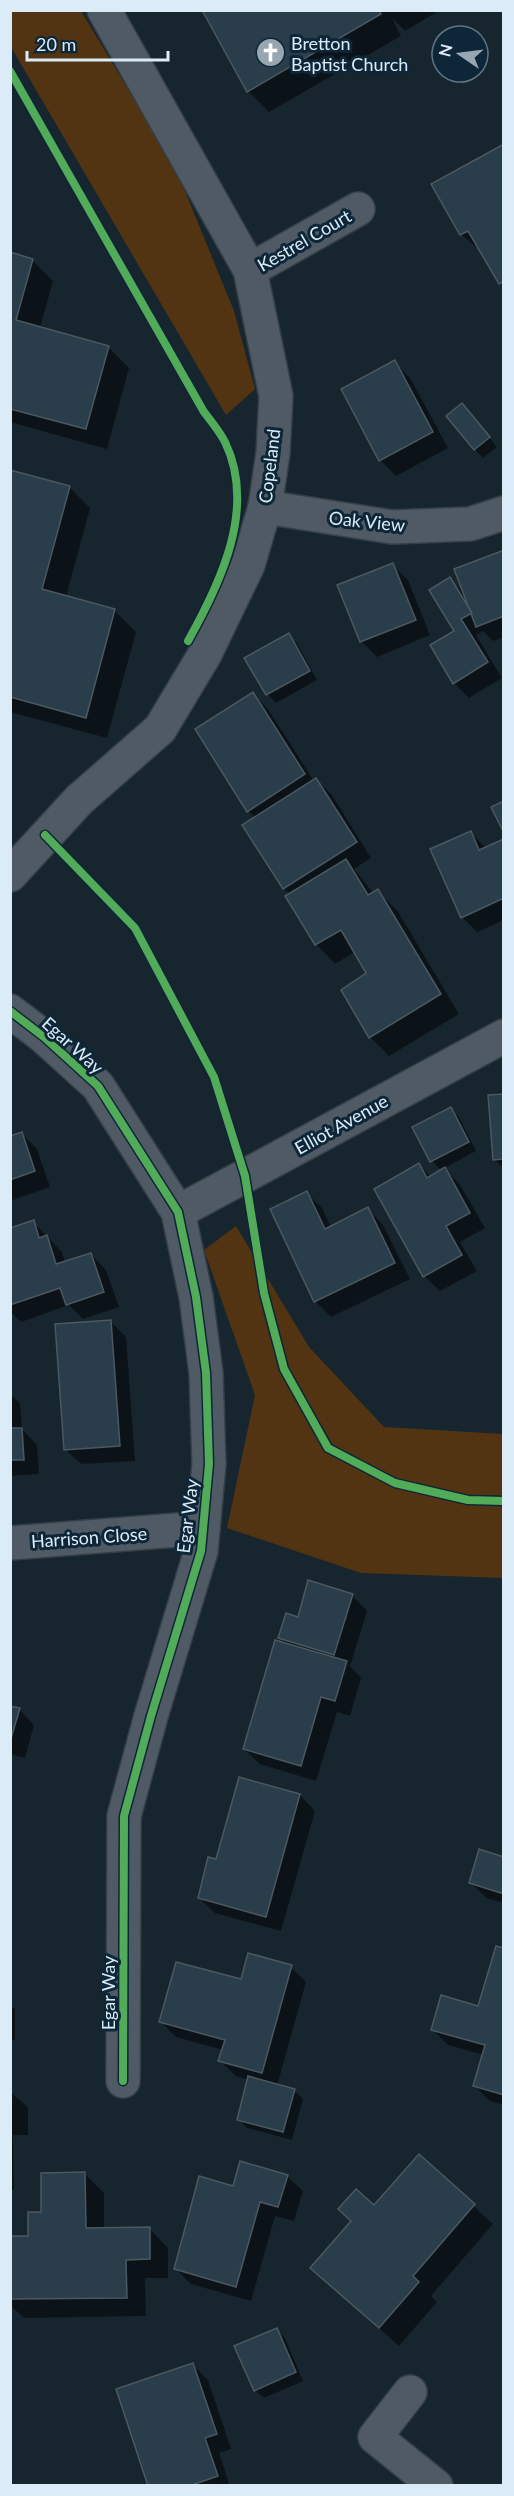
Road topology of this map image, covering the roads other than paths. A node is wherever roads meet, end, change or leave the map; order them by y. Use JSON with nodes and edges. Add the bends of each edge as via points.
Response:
{"nodes":[{"id":1,"x":104,"y":10,"type":"edge"},
{"id":2,"x":358,"y":209,"type":"dead end"},
{"id":3,"x":250,"y":270,"type":"junction"},
{"id":4,"x":265,"y":507,"type":"junction"},
{"id":5,"x":504,"y":513,"type":"edge"},
{"id":6,"x":10,"y":875,"type":"edge"},
{"id":7,"x":10,"y":1011,"type":"edge"},
{"id":8,"x":504,"y":1036,"type":"edge"},
{"id":9,"x":178,"y":1212,"type":"junction"},
{"id":10,"x":203,"y":1528,"type":"junction"},
{"id":11,"x":10,"y":1543,"type":"edge"},
{"id":12,"x":123,"y":2081,"type":"dead end"},
{"id":13,"x":410,"y":2392,"type":"dead end"},
{"id":14,"x":436,"y":2486,"type":"edge"}],
"edges":[{"from":1,"to":3,"type":"street","name":"Copeland"},
{"from":2,"to":3,"type":"street","name":"Kestrel Court"},
{"from":3,"to":4,"type":"street","name":"Copeland","via":[[276,396]]},
{"from":4,"to":5,"type":"street","name":"Oak View","via":[[392,527],[470,524]]},
{"from":4,"to":6,"type":"street","name":"Copeland","via":[[248,565],[205,654],[160,729],[79,800]]},
{"from":7,"to":9,"type":"street","name":"Egar Way","via":[[98,1086]]},
{"from":8,"to":9,"type":"street","name":"Elliot Avenue"},
{"from":9,"to":10,"type":"street","name":"Egar Way","via":[[196,1297],[206,1373],[208,1464]]},
{"from":10,"to":11,"type":"street","name":"Harrison Close"},
{"from":10,"to":12,"type":"street","name":"Egar Way","via":[[201,1551],[124,1816]]},
{"from":13,"to":14,"type":"street","via":[[375,2437]]}]}
